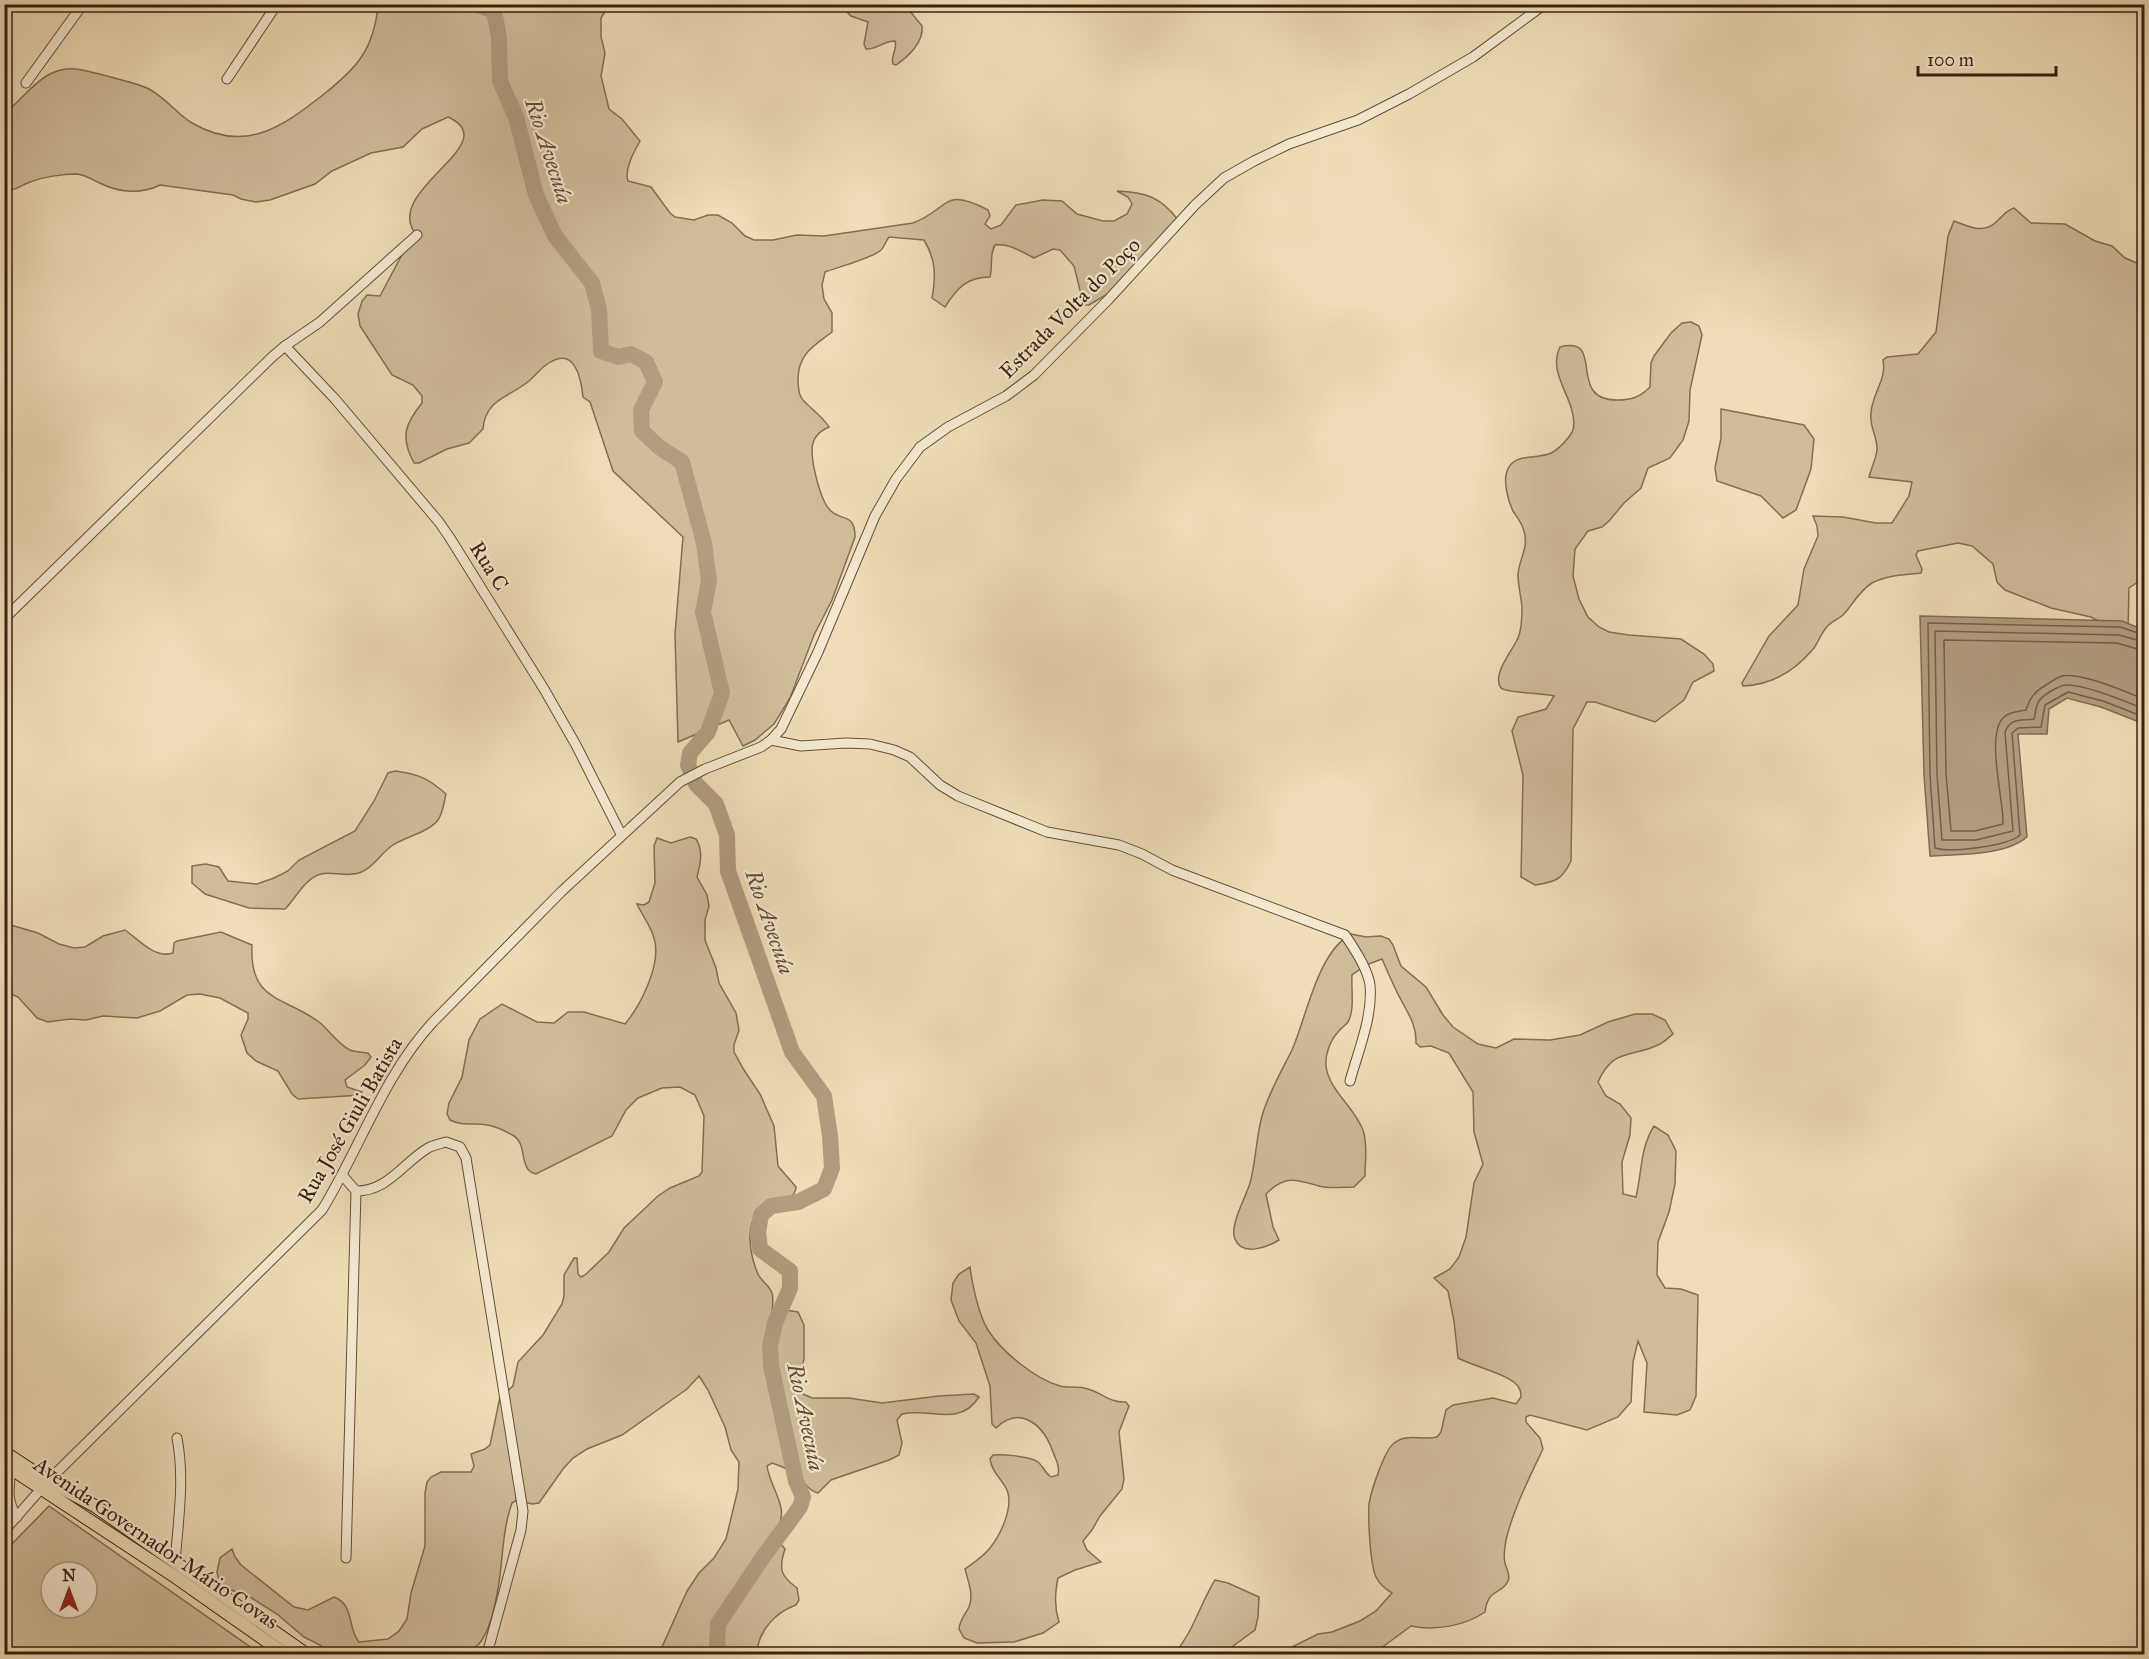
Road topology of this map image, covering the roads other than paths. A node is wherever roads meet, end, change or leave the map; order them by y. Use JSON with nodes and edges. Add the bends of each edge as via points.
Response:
{"nodes":[{"id":1,"x":83,"y":4,"type":"edge"},
{"id":2,"x":277,"y":4,"type":"edge"},
{"id":3,"x":1545,"y":4,"type":"edge"},
{"id":4,"x":227,"y":79,"type":"dead end"},
{"id":5,"x":27,"y":83,"type":"dead end"},
{"id":6,"x":417,"y":235,"type":"dead end"},
{"id":7,"x":285,"y":346,"type":"junction"},
{"id":8,"x":4,"y":619,"type":"edge"},
{"id":9,"x":771,"y":740,"type":"junction"},
{"id":10,"x":680,"y":782,"type":"joint"},
{"id":11,"x":621,"y":834,"type":"junction"},
{"id":12,"x":1350,"y":1082,"type":"dead end"},
{"id":13,"x":343,"y":1176,"type":"junction"},
{"id":14,"x":356,"y":1191,"type":"junction"},
{"id":15,"x":177,"y":1438,"type":"dead end"},
{"id":16,"x":4,"y":1452,"type":"edge"},
{"id":17,"x":8,"y":1467,"type":"edge"},
{"id":18,"x":45,"y":1485,"type":"junction"},
{"id":19,"x":7,"y":1489,"type":"edge"},
{"id":20,"x":9,"y":1523,"type":"edge"},
{"id":21,"x":346,"y":1558,"type":"dead end"},
{"id":22,"x":175,"y":1563,"type":"junction"},
{"id":23,"x":285,"y":1654,"type":"edge"},
{"id":24,"x":306,"y":1654,"type":"edge"},
{"id":25,"x":487,"y":1654,"type":"edge"}],
"edges":[{"from":1,"to":5,"type":"street"},
{"from":2,"to":4,"type":"street"},
{"from":3,"to":9,"type":"street","name":"Estrada Volta do Poço","via":[[1473,57],[1408,94],[1358,120],[1289,144],[1224,178],[1034,375],[920,447],[875,516],[789,716]]},
{"from":6,"to":7,"type":"street","via":[[320,322]]},
{"from":7,"to":8,"type":"street"},
{"from":7,"to":11,"type":"street","name":"Rua C","via":[[439,522],[544,689]]},
{"from":9,"to":10,"type":"street","name":"Estrada Volta do Poço"},
{"from":9,"to":12,"type":"street","via":[[801,746],[870,744],[894,750],[910,757],[958,796],[1047,832],[1127,848],[1172,870],[1346,935],[1370,984],[1367,1018]]},
{"from":10,"to":11,"type":"street","name":"Rua José Giuli Batista"},
{"from":11,"to":13,"type":"street","name":"Rua José Giuli Batista","via":[[416,1041],[390,1082]]},
{"from":13,"to":14,"type":"street"},
{"from":13,"to":18,"type":"street","name":"Rua José Giuli Batista","via":[[308,1226]]},
{"from":14,"to":21,"type":"street"},
{"from":14,"to":25,"type":"street","via":[[369,1191],[394,1177],[428,1148],[446,1142],[459,1147],[466,1158],[523,1511]]},
{"from":15,"to":22,"type":"street","via":[[180,1486]]},
{"from":16,"to":18,"type":"main road","name":"Avenida Governador Mário Covas"},
{"from":17,"to":18,"type":"main road","name":"Avenida Governador Mário Covas"},
{"from":17,"to":19,"type":"street"},
{"from":18,"to":20,"type":"street","name":"Rua José Giuli Batista"},
{"from":18,"to":22,"type":"main road","via":[[95,1506]]},
{"from":18,"to":23,"type":"main road","name":"Avenida Governador Mário Covas"},
{"from":19,"to":20,"type":"street"},
{"from":22,"to":24,"type":"main road"}]}
